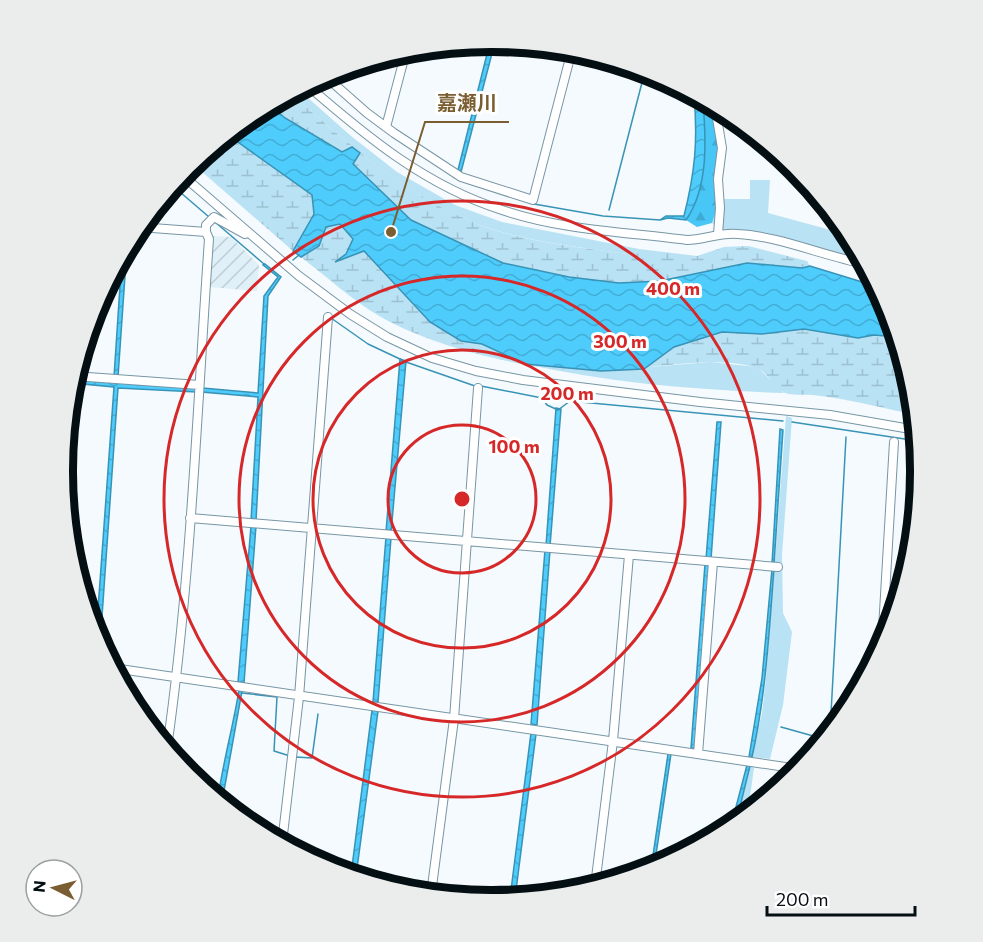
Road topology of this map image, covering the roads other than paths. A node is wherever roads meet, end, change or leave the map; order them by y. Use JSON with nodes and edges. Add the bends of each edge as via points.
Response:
{"nodes":[{"id":1,"x":569,"y":60,"type":"edge"},
{"id":2,"x":403,"y":63,"type":"edge"},
{"id":3,"x":333,"y":83,"type":"edge"},
{"id":4,"x":315,"y":92,"type":"edge"},
{"id":5,"x":717,"y":119,"type":"edge"},
{"id":6,"x":386,"y":127,"type":"junction"},
{"id":7,"x":189,"y":182,"type":"edge"},
{"id":8,"x":151,"y":228,"type":"edge"},
{"id":9,"x":206,"y":232,"type":"junction"},
{"id":10,"x":250,"y":233,"type":"junction"},
{"id":11,"x":718,"y":234,"type":"junction"},
{"id":12,"x":853,"y":261,"type":"edge"},
{"id":13,"x":328,"y":317,"type":"dead end"},
{"id":14,"x":84,"y":377,"type":"edge"},
{"id":15,"x":199,"y":385,"type":"junction"},
{"id":16,"x":478,"y":388,"type":"dead end"},
{"id":17,"x":907,"y":429,"type":"edge"},
{"id":18,"x":894,"y":442,"type":"dead end"},
{"id":19,"x":190,"y":518,"type":"junction"},
{"id":20,"x":312,"y":528,"type":"junction"},
{"id":21,"x":468,"y":541,"type":"junction"},
{"id":22,"x":629,"y":555,"type":"junction"},
{"id":23,"x":713,"y":562,"type":"junction"},
{"id":24,"x":778,"y":567,"type":"dead end"},
{"id":25,"x":884,"y":617,"type":"edge"},
{"id":26,"x":123,"y":670,"type":"edge"},
{"id":27,"x":177,"y":678,"type":"junction"},
{"id":28,"x":298,"y":696,"type":"junction"},
{"id":29,"x":454,"y":719,"type":"junction"},
{"id":30,"x":168,"y":736,"type":"edge"},
{"id":31,"x":613,"y":741,"type":"junction"},
{"id":32,"x":698,"y":754,"type":"junction"},
{"id":33,"x":786,"y":767,"type":"edge"},
{"id":34,"x":283,"y":834,"type":"edge"},
{"id":35,"x":596,"y":876,"type":"edge"},
{"id":36,"x":432,"y":885,"type":"edge"}],
"edges":[{"from":1,"to":6,"type":"street","via":[[533,200],[462,177]]},
{"from":2,"to":6,"type":"street"},
{"from":3,"to":6,"type":"street"},
{"from":4,"to":11,"type":"street","via":[[401,162],[480,203],[567,225],[687,240]]},
{"from":5,"to":11,"type":"street","via":[[722,148]]},
{"from":7,"to":10,"type":"street"},
{"from":8,"to":9,"type":"street"},
{"from":9,"to":10,"type":"street","via":[[206,225],[214,217]]},
{"from":9,"to":15,"type":"street","via":[[209,239]]},
{"from":10,"to":17,"type":"street","via":[[299,276],[366,325],[456,366],[568,387],[788,410]]},
{"from":11,"to":12,"type":"street","via":[[760,237]]},
{"from":13,"to":20,"type":"street"},
{"from":14,"to":15,"type":"street"},
{"from":15,"to":19,"type":"street"},
{"from":16,"to":21,"type":"street"},
{"from":18,"to":25,"type":"street"},
{"from":19,"to":20,"type":"street"},
{"from":19,"to":27,"type":"street"},
{"from":20,"to":21,"type":"street"},
{"from":20,"to":28,"type":"street"},
{"from":21,"to":22,"type":"street"},
{"from":21,"to":29,"type":"street"},
{"from":22,"to":23,"type":"street"},
{"from":22,"to":31,"type":"street"},
{"from":23,"to":24,"type":"street"},
{"from":23,"to":32,"type":"street"},
{"from":26,"to":27,"type":"street"},
{"from":27,"to":28,"type":"street"},
{"from":27,"to":30,"type":"street"},
{"from":28,"to":29,"type":"street"},
{"from":28,"to":34,"type":"street"},
{"from":29,"to":31,"type":"street"},
{"from":29,"to":36,"type":"street"},
{"from":31,"to":32,"type":"street"},
{"from":31,"to":35,"type":"street"},
{"from":32,"to":33,"type":"street"}]}
